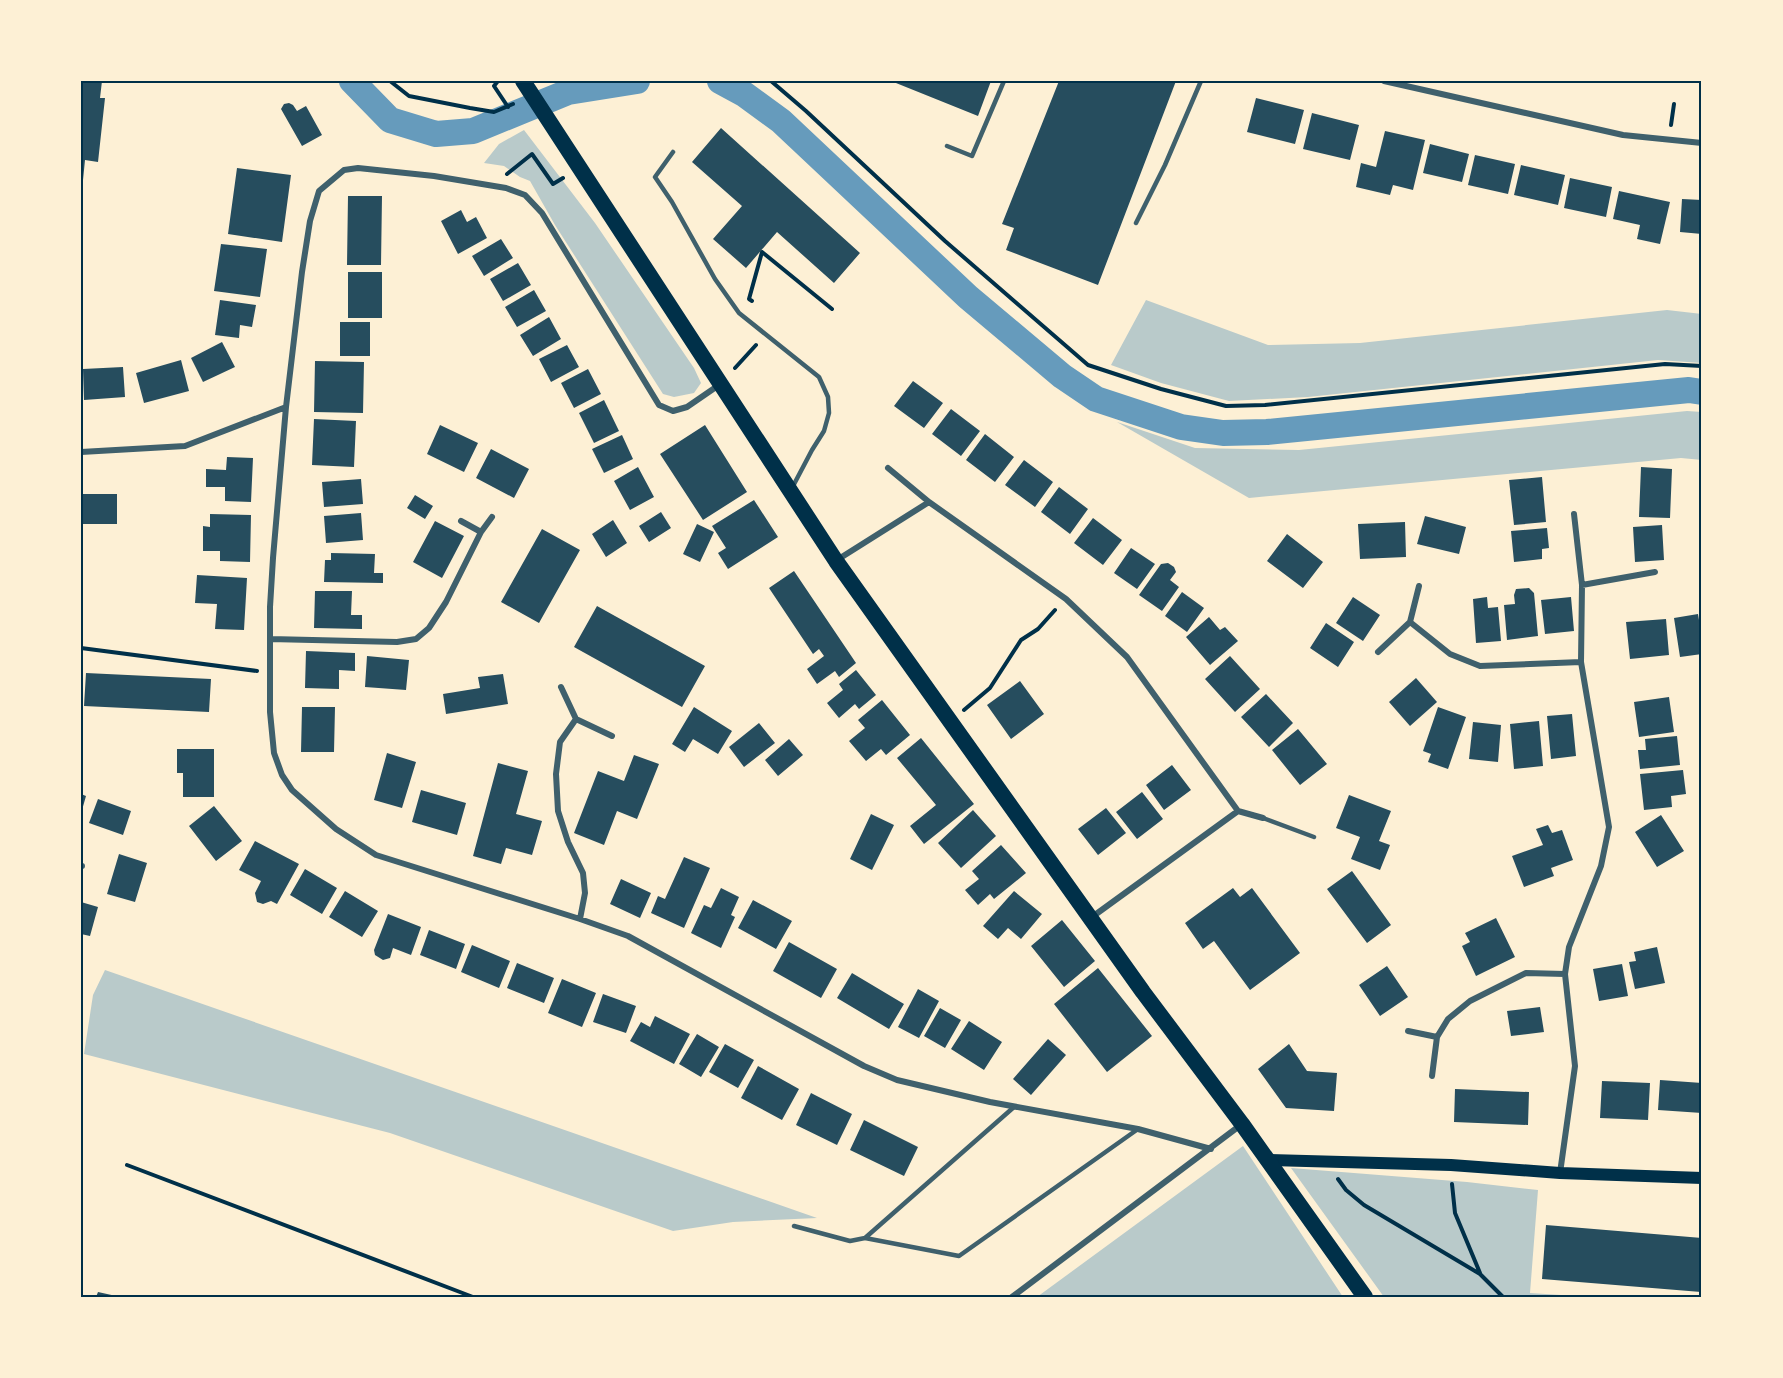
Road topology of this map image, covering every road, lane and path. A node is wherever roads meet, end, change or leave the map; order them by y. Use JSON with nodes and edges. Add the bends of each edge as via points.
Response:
{"nodes":[{"id":1,"x":390,"y":81,"type":"edge"},
{"id":2,"x":498,"y":81,"type":"edge"},
{"id":3,"x":523,"y":81,"type":"edge"},
{"id":4,"x":771,"y":81,"type":"edge"},
{"id":5,"x":1004,"y":81,"type":"edge"},
{"id":6,"x":1201,"y":81,"type":"edge"},
{"id":7,"x":1384,"y":81,"type":"edge"},
{"id":8,"x":517,"y":102,"type":"dead end"},
{"id":9,"x":508,"y":107,"type":"junction"},
{"id":10,"x":1702,"y":143,"type":"edge"},
{"id":11,"x":947,"y":146,"type":"dead end"},
{"id":12,"x":673,"y":152,"type":"dead end"},
{"id":13,"x":561,"y":169,"type":"dead end"},
{"id":14,"x":493,"y":185,"type":"junction"},
{"id":15,"x":1136,"y":223,"type":"dead end"},
{"id":16,"x":758,"y":307,"type":"dead end"},
{"id":17,"x":832,"y":309,"type":"dead end"},
{"id":18,"x":765,"y":334,"type":"junction"},
{"id":19,"x":1702,"y":366,"type":"edge"},
{"id":20,"x":720,"y":384,"type":"junction"},
{"id":21,"x":286,"y":407,"type":"junction"},
{"id":22,"x":81,"y":452,"type":"edge"},
{"id":23,"x":888,"y":468,"type":"dead end"},
{"id":24,"x":790,"y":490,"type":"junction"},
{"id":25,"x":928,"y":502,"type":"junction"},
{"id":26,"x":1574,"y":514,"type":"dead end"},
{"id":27,"x":492,"y":517,"type":"dead end"},
{"id":28,"x":460,"y":521,"type":"dead end"},
{"id":29,"x":481,"y":532,"type":"junction"},
{"id":30,"x":836,"y":561,"type":"junction"},
{"id":31,"x":1655,"y":572,"type":"dead end"},
{"id":32,"x":1582,"y":585,"type":"junction"},
{"id":33,"x":1419,"y":586,"type":"dead end"},
{"id":34,"x":1066,"y":599,"type":"junction"},
{"id":35,"x":1410,"y":621,"type":"junction"},
{"id":36,"x":270,"y":639,"type":"junction"},
{"id":37,"x":81,"y":648,"type":"edge"},
{"id":38,"x":1378,"y":652,"type":"dead end"},
{"id":39,"x":1581,"y":662,"type":"junction"},
{"id":40,"x":269,"y":672,"type":"junction"},
{"id":41,"x":561,"y":687,"type":"dead end"},
{"id":42,"x":576,"y":719,"type":"junction"},
{"id":43,"x":950,"y":722,"type":"junction"},
{"id":44,"x":612,"y":736,"type":"dead end"},
{"id":45,"x":1238,"y":811,"type":"junction"},
{"id":46,"x":1263,"y":818,"type":"joint"},
{"id":47,"x":1314,"y":837,"type":"dead end"},
{"id":48,"x":1090,"y":918,"type":"junction"},
{"id":49,"x":580,"y":919,"type":"junction"},
{"id":50,"x":1565,"y":974,"type":"junction"},
{"id":51,"x":1408,"y":1031,"type":"dead end"},
{"id":52,"x":1437,"y":1037,"type":"junction"},
{"id":53,"x":1432,"y":1076,"type":"dead end"},
{"id":54,"x":1016,"y":1105,"type":"junction"},
{"id":55,"x":1242,"y":1124,"type":"junction"},
{"id":56,"x":1138,"y":1130,"type":"junction"},
{"id":57,"x":1211,"y":1149,"type":"junction"},
{"id":58,"x":1268,"y":1160,"type":"junction"},
{"id":59,"x":1327,"y":1160,"type":"junction"},
{"id":60,"x":127,"y":1165,"type":"dead end"},
{"id":61,"x":1451,"y":1165,"type":"junction"},
{"id":62,"x":1560,"y":1173,"type":"junction"},
{"id":63,"x":1702,"y":1178,"type":"edge"},
{"id":64,"x":794,"y":1226,"type":"dead end"},
{"id":65,"x":865,"y":1238,"type":"junction"},
{"id":66,"x":1480,"y":1274,"type":"junction"},
{"id":67,"x":473,"y":1297,"type":"edge"},
{"id":68,"x":1012,"y":1297,"type":"edge"},
{"id":69,"x":1365,"y":1297,"type":"edge"},
{"id":70,"x":1503,"y":1297,"type":"edge"}],
"edges":[{"from":1,"to":9,"type":"path","via":[[409,96],[494,112]]},
{"from":2,"to":9,"type":"path","via":[[494,86]]},
{"from":3,"to":20,"type":"highway"},
{"from":4,"to":19,"type":"path","via":[[945,241],[1088,365],[1138,382],[1226,406],[1265,405],[1665,364]]},
{"from":5,"to":11,"type":"lane","via":[[972,156]]},
{"from":6,"to":15,"type":"lane"},
{"from":7,"to":10,"type":"street","via":[[1623,135]]},
{"from":8,"to":9,"type":"path"},
{"from":12,"to":18,"type":"lane","via":[[655,177],[715,279],[739,313]]},
{"from":13,"to":14,"type":"path","via":[[566,176],[553,184],[532,154]]},
{"from":14,"to":20,"type":"street","via":[[525,195],[542,213],[658,405],[673,411],[687,407]]},
{"from":14,"to":21,"type":"street","via":[[358,168],[344,170],[319,191],[302,272]]},
{"from":16,"to":17,"type":"path","via":[[749,299],[762,252]]},
{"from":18,"to":20,"type":"path"},
{"from":18,"to":24,"type":"lane","via":[[819,377],[828,396],[824,431]]},
{"from":20,"to":24,"type":"highway"},
{"from":21,"to":22,"type":"street","via":[[185,446]]},
{"from":21,"to":36,"type":"street"},
{"from":23,"to":25,"type":"street"},
{"from":24,"to":30,"type":"highway"},
{"from":25,"to":30,"type":"street"},
{"from":25,"to":34,"type":"street"},
{"from":26,"to":32,"type":"street"},
{"from":27,"to":29,"type":"street"},
{"from":28,"to":29,"type":"street"},
{"from":29,"to":36,"type":"street","via":[[446,602],[429,628],[416,639]]},
{"from":30,"to":43,"type":"highway"},
{"from":31,"to":32,"type":"street"},
{"from":32,"to":39,"type":"street"},
{"from":33,"to":35,"type":"street"},
{"from":34,"to":43,"type":"path","via":[[1038,629],[1021,640],[990,688]]},
{"from":34,"to":45,"type":"street","via":[[1127,657]]},
{"from":35,"to":38,"type":"street"},
{"from":35,"to":39,"type":"street","via":[[1450,654],[1480,666]]},
{"from":36,"to":40,"type":"street"},
{"from":37,"to":40,"type":"path"},
{"from":39,"to":50,"type":"street","via":[[1609,827],[1601,866],[1569,947]]},
{"from":40,"to":49,"type":"street","via":[[274,753],[282,775],[292,790],[336,829],[376,855]]},
{"from":41,"to":42,"type":"street"},
{"from":42,"to":44,"type":"street"},
{"from":42,"to":49,"type":"street","via":[[560,742],[556,774],[558,811],[583,873],[585,893]]},
{"from":43,"to":48,"type":"highway"},
{"from":45,"to":46,"type":"street"},
{"from":45,"to":48,"type":"street"},
{"from":46,"to":47,"type":"lane"},
{"from":48,"to":55,"type":"highway"},
{"from":49,"to":54,"type":"street","via":[[628,936],[665,955],[864,1066],[897,1080]]},
{"from":50,"to":52,"type":"street","via":[[1526,974],[1470,1001],[1449,1019]]},
{"from":50,"to":62,"type":"street","via":[[1575,1066]]},
{"from":51,"to":52,"type":"street"},
{"from":52,"to":53,"type":"street"},
{"from":54,"to":56,"type":"street"},
{"from":54,"to":65,"type":"lane"},
{"from":55,"to":57,"type":"street"},
{"from":55,"to":58,"type":"highway"},
{"from":56,"to":57,"type":"street"},
{"from":56,"to":65,"type":"lane","via":[[959,1256]]},
{"from":57,"to":68,"type":"street"},
{"from":58,"to":59,"type":"main road"},
{"from":58,"to":69,"type":"highway"},
{"from":59,"to":61,"type":"main road"},
{"from":59,"to":66,"type":"path","via":[[1346,1190],[1364,1204]]},
{"from":60,"to":67,"type":"path"},
{"from":61,"to":62,"type":"main road"},
{"from":61,"to":66,"type":"path","via":[[1455,1213]]},
{"from":62,"to":63,"type":"main road"},
{"from":64,"to":65,"type":"lane","via":[[850,1241]]},
{"from":66,"to":70,"type":"path"}]}
